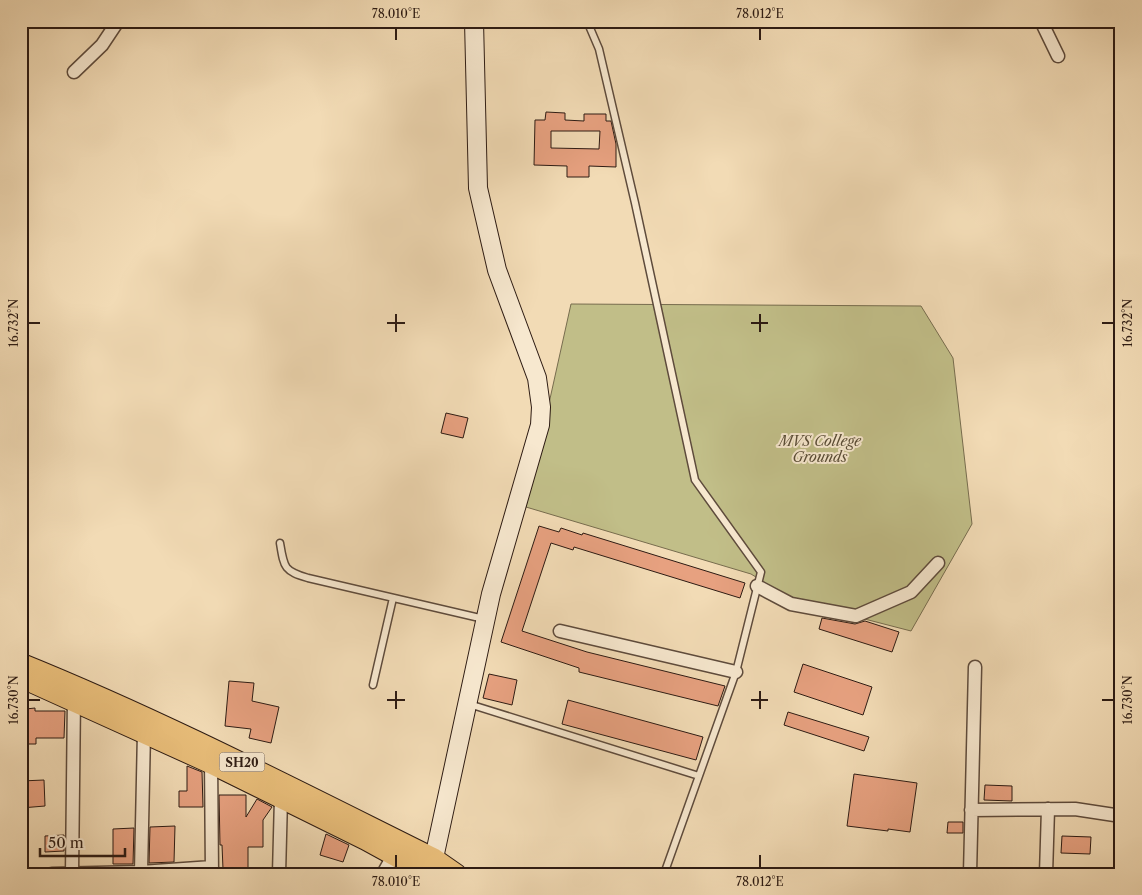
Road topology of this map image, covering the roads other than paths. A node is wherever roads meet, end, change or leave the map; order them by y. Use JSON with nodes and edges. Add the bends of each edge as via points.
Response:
{"nodes":[{"id":1,"x":118,"y":21,"type":"edge"},
{"id":2,"x":474,"y":21,"type":"edge"},
{"id":3,"x":587,"y":21,"type":"edge"},
{"id":4,"x":1041,"y":21,"type":"edge"},
{"id":5,"x":1058,"y":56,"type":"dead end"},
{"id":6,"x":74,"y":72,"type":"dead end"},
{"id":7,"x":280,"y":543,"type":"dead end"},
{"id":8,"x":938,"y":562,"type":"dead end"},
{"id":9,"x":757,"y":586,"type":"junction"},
{"id":10,"x":394,"y":598,"type":"junction"},
{"id":11,"x":486,"y":620,"type":"junction"},
{"id":12,"x":560,"y":631,"type":"dead end"},
{"id":13,"x":21,"y":663,"type":"edge"},
{"id":14,"x":975,"y":667,"type":"dead end"},
{"id":15,"x":736,"y":672,"type":"junction"},
{"id":16,"x":21,"y":678,"type":"edge"},
{"id":17,"x":373,"y":685,"type":"dead end"},
{"id":18,"x":74,"y":692,"type":"junction"},
{"id":19,"x":468,"y":704,"type":"junction"},
{"id":20,"x":144,"y":732,"type":"junction"},
{"id":21,"x":211,"y":755,"type":"junction"},
{"id":22,"x":699,"y":776,"type":"junction"},
{"id":23,"x":281,"y":798,"type":"junction"},
{"id":24,"x":1048,"y":809,"type":"junction"},
{"id":25,"x":971,"y":810,"type":"junction"},
{"id":26,"x":1121,"y":816,"type":"edge"},
{"id":27,"x":393,"y":856,"type":"junction"},
{"id":28,"x":427,"y":869,"type":"edge"},
{"id":29,"x":212,"y":870,"type":"edge"},
{"id":30,"x":141,"y":872,"type":"junction"},
{"id":31,"x":72,"y":873,"type":"edge"},
{"id":32,"x":52,"y":874,"type":"edge"},
{"id":33,"x":280,"y":874,"type":"edge"},
{"id":34,"x":384,"y":874,"type":"edge"},
{"id":35,"x":457,"y":874,"type":"edge"},
{"id":36,"x":664,"y":874,"type":"edge"},
{"id":37,"x":970,"y":874,"type":"edge"},
{"id":38,"x":1046,"y":874,"type":"edge"}],
"edges":[{"from":1,"to":6,"type":"street","via":[[102,46]]},
{"from":2,"to":11,"type":"street","via":[[478,188],[497,270],[534,366],[541,407],[540,425]]},
{"from":3,"to":9,"type":"lane","via":[[598,49],[633,194],[694,480],[761,572]]},
{"from":4,"to":5,"type":"street"},
{"from":7,"to":10,"type":"lane","via":[[282,560],[291,573]]},
{"from":8,"to":9,"type":"street","via":[[911,592],[856,616],[791,604]]},
{"from":9,"to":15,"type":"lane"},
{"from":10,"to":11,"type":"lane"},
{"from":10,"to":17,"type":"lane"},
{"from":11,"to":19,"type":"street"},
{"from":12,"to":15,"type":"street"},
{"from":13,"to":18,"type":"main road","number":"SH20"},
{"from":14,"to":25,"type":"street"},
{"from":15,"to":22,"type":"lane"},
{"from":16,"to":18,"type":"main road","number":"SH20"},
{"from":18,"to":20,"type":"main road","number":"SH20"},
{"from":18,"to":21,"type":"main road","number":"SH20"},
{"from":18,"to":31,"type":"street"},
{"from":19,"to":22,"type":"lane"},
{"from":19,"to":28,"type":"street"},
{"from":20,"to":21,"type":"main road","number":"SH20"},
{"from":20,"to":30,"type":"street"},
{"from":21,"to":23,"type":"main road","number":"SH20"},
{"from":21,"to":28,"type":"main road","number":"SH20"},
{"from":21,"to":29,"type":"street"},
{"from":22,"to":36,"type":"lane"},
{"from":23,"to":27,"type":"main road","number":"SH20"},
{"from":23,"to":33,"type":"street"},
{"from":24,"to":25,"type":"street"},
{"from":24,"to":26,"type":"street","via":[[1075,809]]},
{"from":24,"to":38,"type":"street"},
{"from":25,"to":37,"type":"street"},
{"from":27,"to":28,"type":"main road","number":"SH20"},
{"from":27,"to":34,"type":"street"},
{"from":28,"to":35,"type":"main road","number":"SH20"},
{"from":29,"to":30,"type":"street"},
{"from":30,"to":31,"type":"street"},
{"from":31,"to":32,"type":"street"}]}
